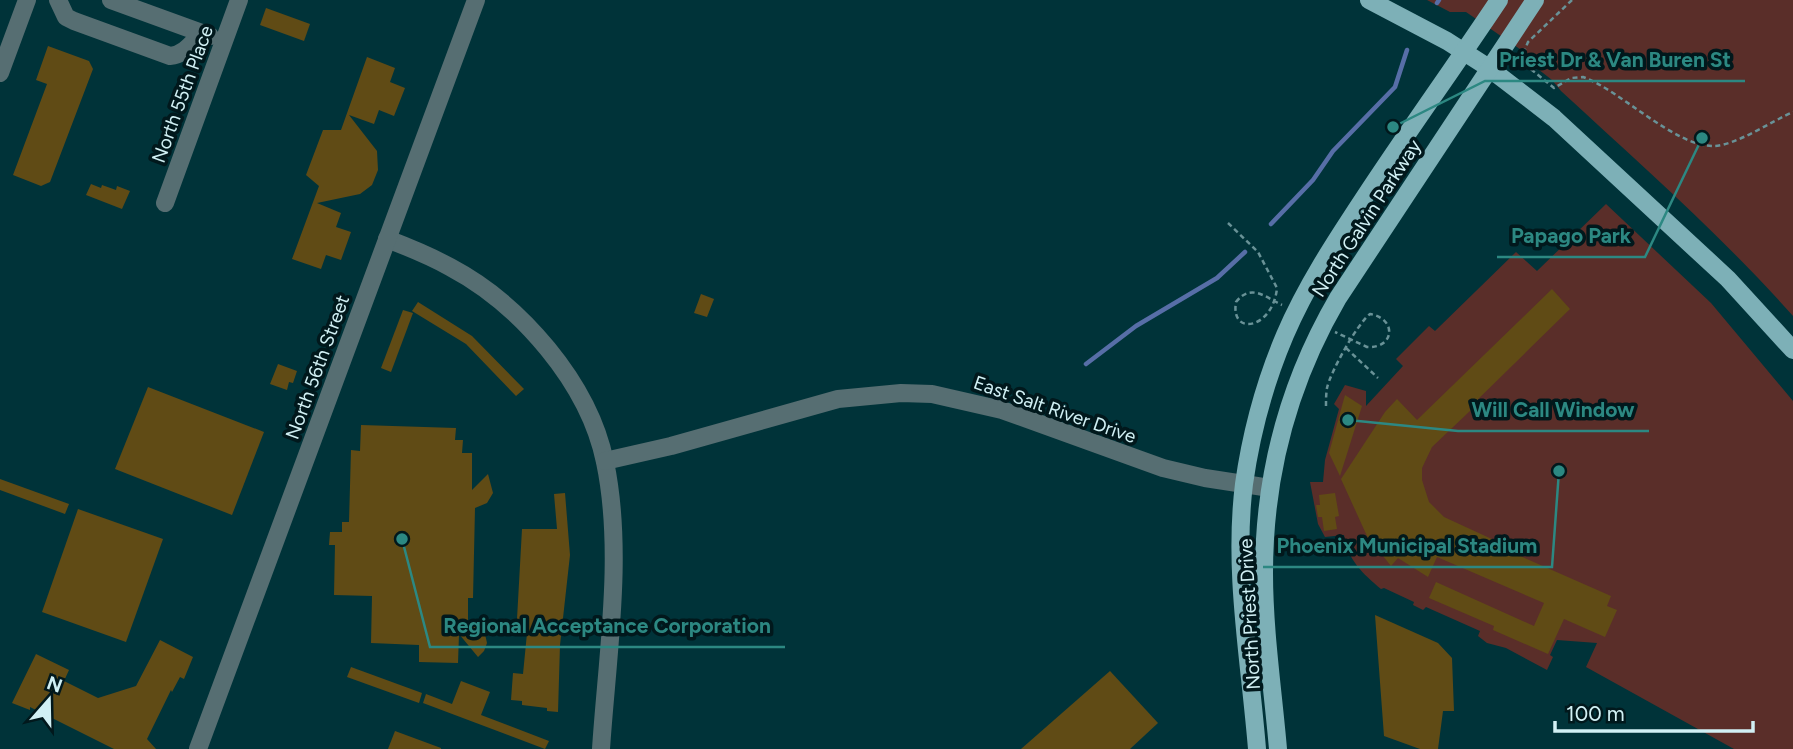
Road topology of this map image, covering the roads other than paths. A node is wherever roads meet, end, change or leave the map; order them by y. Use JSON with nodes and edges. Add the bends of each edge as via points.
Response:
{"nodes":[{"id":1,"x":27,"y":0,"type":"edge"},
{"id":2,"x":58,"y":0,"type":"edge"},
{"id":3,"x":111,"y":0,"type":"edge"},
{"id":4,"x":239,"y":0,"type":"edge"},
{"id":5,"x":476,"y":0,"type":"edge"},
{"id":6,"x":1369,"y":0,"type":"edge"},
{"id":7,"x":1499,"y":0,"type":"edge"},
{"id":8,"x":1535,"y":0,"type":"edge"},
{"id":9,"x":202,"y":33,"type":"junction"},
{"id":10,"x":224,"y":41,"type":"junction"},
{"id":11,"x":1464,"y":52,"type":"junction"},
{"id":12,"x":1489,"y":68,"type":"junction"},
{"id":13,"x":0,"y":73,"type":"edge"},
{"id":14,"x":165,"y":203,"type":"dead end"},
{"id":15,"x":387,"y":239,"type":"junction"},
{"id":16,"x":1793,"y":350,"type":"edge"},
{"id":17,"x":1276,"y":357,"type":"joint"},
{"id":18,"x":1308,"y":358,"type":"joint"},
{"id":19,"x":605,"y":461,"type":"junction"},
{"id":20,"x":1244,"y":484,"type":"junction"},
{"id":21,"x":1270,"y":488,"type":"junction"},
{"id":22,"x":198,"y":749,"type":"edge"},
{"id":23,"x":601,"y":749,"type":"edge"},
{"id":24,"x":1257,"y":749,"type":"edge"},
{"id":25,"x":1278,"y":749,"type":"edge"}],
"edges":[{"from":1,"to":13,"type":"street"},
{"from":2,"to":9,"type":"street","via":[[66,17],[74,21],[170,56],[187,49]]},
{"from":3,"to":9,"type":"street"},
{"from":4,"to":10,"type":"street","name":"North 55th Place"},
{"from":5,"to":15,"type":"street","name":"North 56th Street"},
{"from":6,"to":11,"type":"main road"},
{"from":7,"to":11,"type":"main road","name":"North Galvin Parkway"},
{"from":8,"to":12,"type":"main road","name":"North Galvin Parkway"},
{"from":9,"to":10,"type":"street"},
{"from":10,"to":14,"type":"street","name":"North 55th Place"},
{"from":11,"to":12,"type":"main road"},
{"from":11,"to":17,"type":"main road","name":"North Galvin Parkway","via":[[1317,271]]},
{"from":12,"to":16,"type":"main road","via":[[1584,144],[1737,288]]},
{"from":12,"to":18,"type":"main road","name":"North Galvin Parkway","via":[[1358,265]]},
{"from":15,"to":19,"type":"street","via":[[451,267],[483,288],[540,340],[579,396]]},
{"from":15,"to":22,"type":"street","name":"North 56th Street"},
{"from":17,"to":20,"type":"main road","name":"North Priest Drive"},
{"from":18,"to":21,"type":"main road","name":"North Priest Drive","via":[[1291,401]]},
{"from":19,"to":20,"type":"street","name":"East Salt River Drive","via":[[838,399],[932,394],[982,404],[1163,468]]},
{"from":19,"to":23,"type":"street","via":[[614,569]]},
{"from":20,"to":21,"type":"street","name":"East Salt River Drive"},
{"from":20,"to":24,"type":"main road","name":"North Priest Drive","via":[[1242,583]]},
{"from":21,"to":25,"type":"main road","name":"North Priest Drive","via":[[1264,575]]}]}
